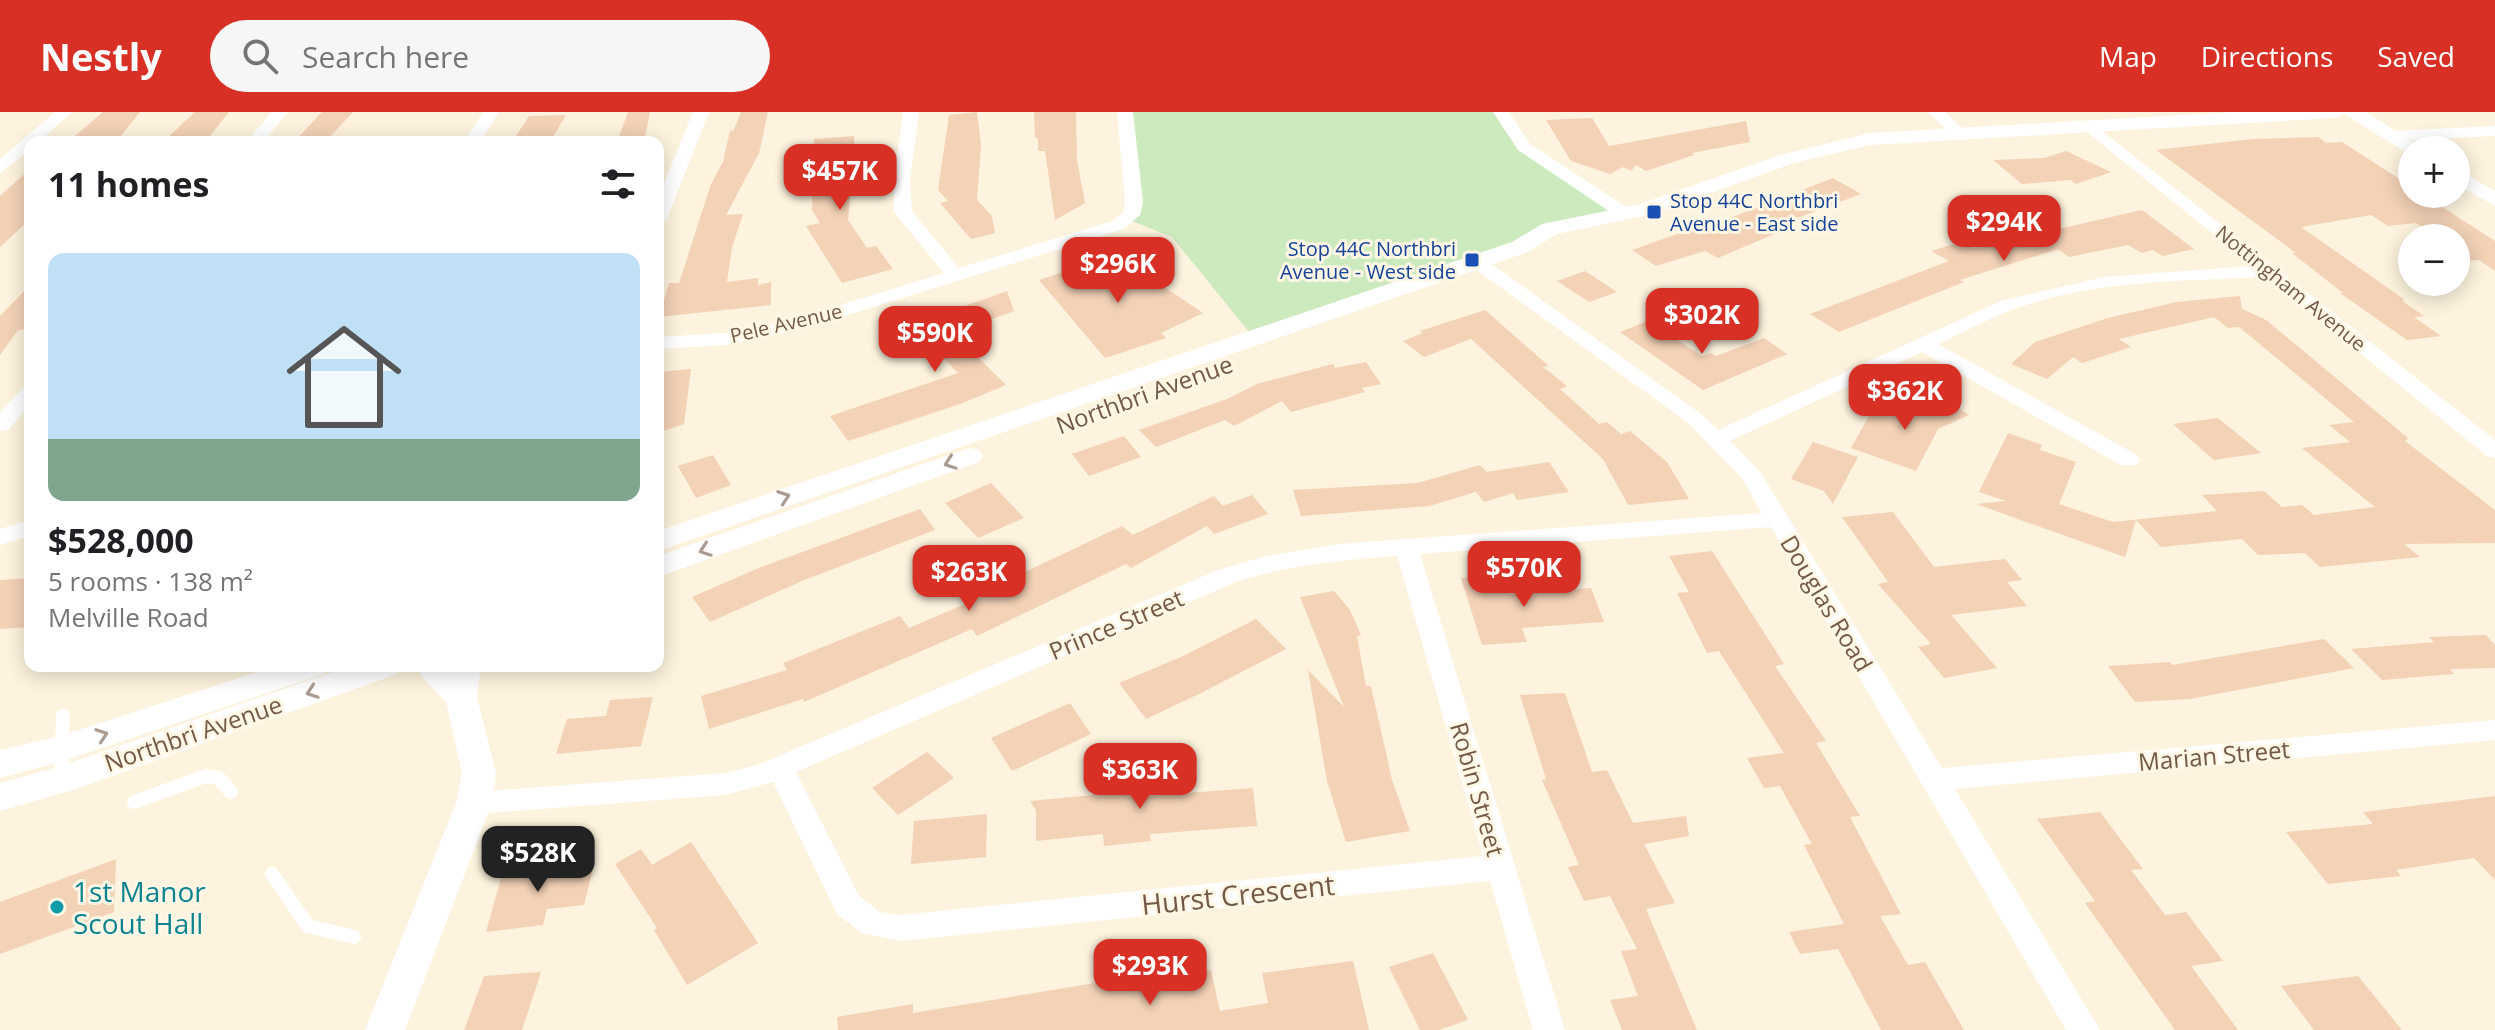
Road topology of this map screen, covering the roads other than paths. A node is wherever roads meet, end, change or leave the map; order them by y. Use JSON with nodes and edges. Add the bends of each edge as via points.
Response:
{"nodes":[{"id":1,"x":64,"y":112,"type":"edge"},
{"id":2,"x":280,"y":112,"type":"edge"},
{"id":3,"x":491,"y":112,"type":"edge"},
{"id":4,"x":701,"y":112,"type":"edge"},
{"id":5,"x":911,"y":112,"type":"edge"},
{"id":6,"x":1125,"y":112,"type":"edge"},
{"id":7,"x":1501,"y":112,"type":"edge"},
{"id":8,"x":1936,"y":112,"type":"edge"},
{"id":9,"x":2335,"y":112,"type":"edge"},
{"id":10,"x":2352,"y":112,"type":"edge"},
{"id":11,"x":2088,"y":125,"type":"junction"},
{"id":12,"x":2495,"y":131,"type":"edge"},
{"id":13,"x":1958,"y":132,"type":"junction"},
{"id":14,"x":37,"y":136,"type":"edge"},
{"id":15,"x":259,"y":136,"type":"edge"},
{"id":16,"x":476,"y":136,"type":"edge"},
{"id":17,"x":2393,"y":136,"type":"junction"},
{"id":18,"x":2398,"y":139,"type":"edge"},
{"id":19,"x":24,"y":147,"type":"edge"},
{"id":20,"x":0,"y":168,"type":"edge"},
{"id":21,"x":2470,"y":184,"type":"edge"},
{"id":22,"x":2495,"y":200,"type":"edge"},
{"id":23,"x":664,"y":204,"type":"edge"},
{"id":24,"x":1625,"y":214,"type":"junction"},
{"id":25,"x":1481,"y":265,"type":"junction"},
{"id":26,"x":2270,"y":271,"type":"junction"},
{"id":27,"x":956,"y":276,"type":"junction"},
{"id":28,"x":664,"y":342,"type":"edge"},
{"id":29,"x":1923,"y":344,"type":"junction"},
{"id":30,"x":24,"y":399,"type":"edge"},
{"id":31,"x":0,"y":425,"type":"edge"},
{"id":32,"x":1718,"y":438,"type":"junction"},
{"id":33,"x":2495,"y":451,"type":"edge"},
{"id":34,"x":2129,"y":460,"type":"dead end"},
{"id":35,"x":1777,"y":519,"type":"junction"},
{"id":36,"x":24,"y":530,"type":"edge"},
{"id":37,"x":0,"y":537,"type":"edge"},
{"id":38,"x":664,"y":539,"type":"edge"},
{"id":39,"x":1406,"y":547,"type":"junction"},
{"id":40,"x":664,"y":565,"type":"edge"},
{"id":41,"x":295,"y":672,"type":"edge"},
{"id":42,"x":362,"y":672,"type":"edge"},
{"id":43,"x":439,"y":672,"type":"edge"},
{"id":44,"x":463,"y":682,"type":"edge"},
{"id":45,"x":2495,"y":730,"type":"edge"},
{"id":46,"x":61,"y":748,"type":"junction"},
{"id":47,"x":0,"y":764,"type":"edge"},
{"id":48,"x":780,"y":768,"type":"junction"},
{"id":49,"x":1934,"y":780,"type":"junction"},
{"id":50,"x":231,"y":792,"type":"dead end"},
{"id":51,"x":0,"y":797,"type":"edge"},
{"id":52,"x":134,"y":802,"type":"dead end"},
{"id":53,"x":474,"y":803,"type":"junction"},
{"id":54,"x":1501,"y":867,"type":"junction"},
{"id":55,"x":272,"y":874,"type":"dead end"},
{"id":56,"x":354,"y":937,"type":"dead end"},
{"id":57,"x":385,"y":1030,"type":"edge"},
{"id":58,"x":1549,"y":1030,"type":"edge"},
{"id":59,"x":2084,"y":1030,"type":"edge"}],
"edges":[{"from":1,"to":14,"type":"street"},
{"from":2,"to":15,"type":"street"},
{"from":3,"to":16,"type":"street"},
{"from":4,"to":23,"type":"street"},
{"from":5,"to":27,"type":"street","via":[[903,212]]},
{"from":6,"to":27,"type":"street","name":"Pele Avenue","via":[[1134,202],[1127,219],[1084,238]]},
{"from":7,"to":24,"type":"street","via":[[1524,147]]},
{"from":8,"to":13,"type":"street"},
{"from":9,"to":11,"type":"street","name":"Northbri Avenue"},
{"from":10,"to":17,"type":"street"},
{"from":11,"to":13,"type":"street","name":"Northbri Avenue"},
{"from":11,"to":26,"type":"street","name":"Nottingham Avenue"},
{"from":12,"to":17,"type":"street"},
{"from":13,"to":24,"type":"street","name":"Northbri Avenue","via":[[1821,148]]},
{"from":17,"to":18,"type":"street"},
{"from":19,"to":20,"type":"street"},
{"from":21,"to":22,"type":"street"},
{"from":24,"to":25,"type":"street","name":"Northbri Avenue","via":[[1566,246],[1527,250]]},
{"from":25,"to":32,"type":"street","name":"Douglas Road"},
{"from":38,"to":25,"type":"street","name":"Northbri Avenue","one_way":true},
{"from":25,"to":40,"type":"street","name":"Northbri Avenue","one_way":true,"via":[[1365,315]]},
{"from":26,"to":29,"type":"street","via":[[2072,286],[2008,305]]},
{"from":26,"to":33,"type":"street","name":"Nottingham Avenue"},
{"from":27,"to":28,"type":"street","name":"Pele Avenue","via":[[764,333]]},
{"from":29,"to":32,"type":"street"},
{"from":29,"to":34,"type":"street"},
{"from":30,"to":31,"type":"street"},
{"from":32,"to":35,"type":"street","name":"Douglas Road","via":[[1750,473]]},
{"from":35,"to":39,"type":"street","name":"Prince Street"},
{"from":35,"to":49,"type":"street","name":"Douglas Road"},
{"from":36,"to":37,"type":"street"},
{"from":39,"to":48,"type":"street","name":"Prince Street","via":[[1301,557],[1227,576]]},
{"from":39,"to":54,"type":"street","name":"Robin Street"},
{"from":46,"to":41,"type":"street","name":"Northbri Avenue","one_way":true},
{"from":42,"to":46,"type":"street","name":"Northbri Avenue","one_way":true},
{"from":43,"to":44,"type":"street"},
{"from":44,"to":53,"type":"street","via":[[479,773]]},
{"from":45,"to":49,"type":"street","name":"Marian Street"},
{"from":46,"to":47,"type":"street","name":"Northbri Avenue"},
{"from":46,"to":51,"type":"street","name":"Northbri Avenue"},
{"from":48,"to":53,"type":"street","name":"Prince Street","via":[[725,784]]},
{"from":48,"to":54,"type":"street","name":"Hurst Crescent","via":[[848,905],[873,924],[900,928]]},
{"from":49,"to":59,"type":"street","name":"Douglas Road"},
{"from":50,"to":52,"type":"lane","via":[[219,778],[206,776]]},
{"from":53,"to":57,"type":"street"},
{"from":54,"to":58,"type":"street","name":"Robin Street"},
{"from":55,"to":56,"type":"lane","via":[[308,926]]}]}
